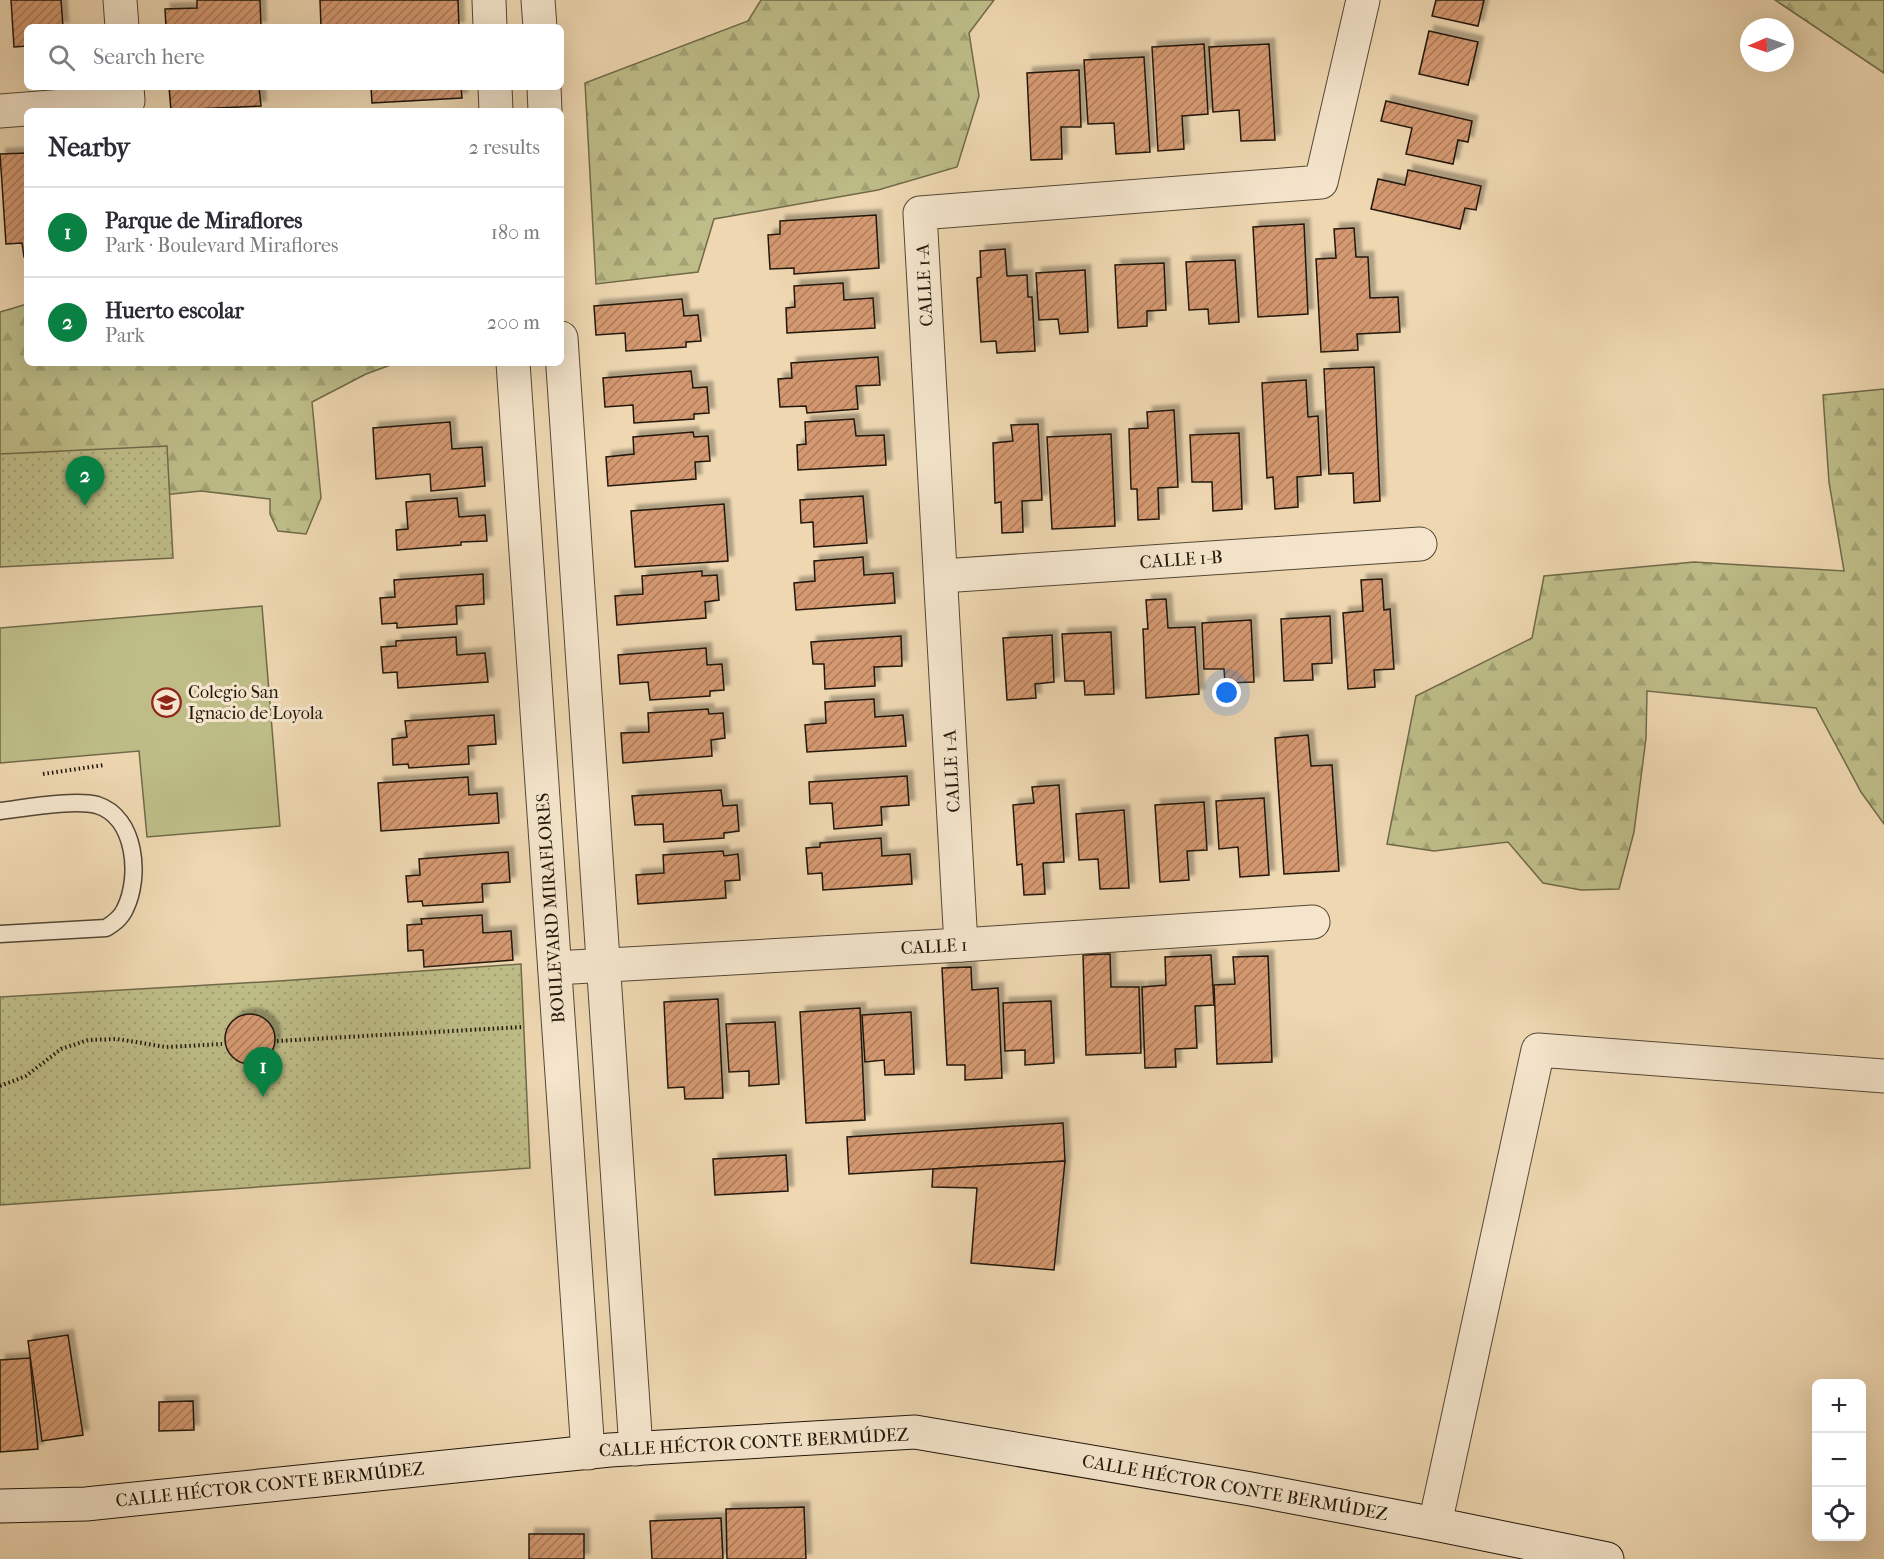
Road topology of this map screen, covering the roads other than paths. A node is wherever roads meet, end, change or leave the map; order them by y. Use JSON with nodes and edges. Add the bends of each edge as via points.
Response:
{"nodes":[{"id":1,"x":120,"y":0,"type":"edge"},
{"id":2,"x":489,"y":0,"type":"edge"},
{"id":3,"x":538,"y":0,"type":"edge"},
{"id":4,"x":1363,"y":0,"type":"edge"},
{"id":5,"x":122,"y":24,"type":"edge"},
{"id":6,"x":490,"y":24,"type":"edge"},
{"id":7,"x":540,"y":24,"type":"edge"},
{"id":8,"x":127,"y":90,"type":"edge"},
{"id":9,"x":495,"y":90,"type":"edge"},
{"id":10,"x":544,"y":90,"type":"edge"},
{"id":11,"x":38,"y":108,"type":"edge"},
{"id":12,"x":496,"y":108,"type":"edge"},
{"id":13,"x":545,"y":108,"type":"edge"},
{"id":14,"x":24,"y":109,"type":"edge"},
{"id":15,"x":0,"y":111,"type":"edge"},
{"id":16,"x":513,"y":366,"type":"edge"},
{"id":17,"x":563,"y":366,"type":"edge"},
{"id":18,"x":1420,"y":544,"type":"dead end"},
{"id":19,"x":942,"y":576,"type":"junction"},
{"id":20,"x":0,"y":811,"type":"edge"},
{"id":21,"x":1313,"y":922,"type":"dead end"},
{"id":22,"x":0,"y":934,"type":"edge"},
{"id":23,"x":962,"y":945,"type":"junction"},
{"id":24,"x":604,"y":964,"type":"junction"},
{"id":25,"x":555,"y":968,"type":"junction"},
{"id":26,"x":1884,"y":1076,"type":"edge"},
{"id":27,"x":636,"y":1449,"type":"junction"},
{"id":28,"x":588,"y":1453,"type":"junction"},
{"id":29,"x":0,"y":1506,"type":"edge"},
{"id":30,"x":1435,"y":1524,"type":"junction"},
{"id":31,"x":1607,"y":1559,"type":"edge"}],
"edges":[{"from":1,"to":5,"type":"street"},
{"from":2,"to":6,"type":"street"},
{"from":3,"to":7,"type":"street"},
{"from":4,"to":19,"type":"street","name":"CALLE 1-A","via":[[1321,182],[920,213]]},
{"from":8,"to":11,"type":"street","via":[[128,101]]},
{"from":9,"to":12,"type":"street"},
{"from":10,"to":13,"type":"street"},
{"from":14,"to":15,"type":"street"},
{"from":16,"to":25,"type":"street","name":"BOULEVARD MIRAFLORES"},
{"from":17,"to":24,"type":"street"},
{"from":18,"to":19,"type":"street","name":"CALLE 1-B"},
{"from":19,"to":23,"type":"street","name":"CALLE 1-A"},
{"from":20,"to":22,"type":"lane","via":[[97,805],[122,822],[132,850],[132,873],[127,907],[106,928]]},
{"from":21,"to":23,"type":"street","name":"CALLE 1"},
{"from":23,"to":24,"type":"street","name":"CALLE 1"},
{"from":24,"to":25,"type":"street","name":"CALLE 1"},
{"from":24,"to":27,"type":"street"},
{"from":25,"to":28,"type":"street","name":"BOULEVARD MIRAFLORES"},
{"from":26,"to":30,"type":"street","via":[[1538,1050]]},
{"from":27,"to":28,"type":"street","name":"CALLE HÉCTOR CONTE BERMÚDEZ"},
{"from":27,"to":30,"type":"street","name":"CALLE HÉCTOR CONTE BERMÚDEZ","via":[[915,1432]]},
{"from":28,"to":29,"type":"street","name":"CALLE HÉCTOR CONTE BERMÚDEZ","via":[[86,1504]]},
{"from":30,"to":31,"type":"street","name":"CALLE HÉCTOR CONTE BERMÚDEZ"}]}
